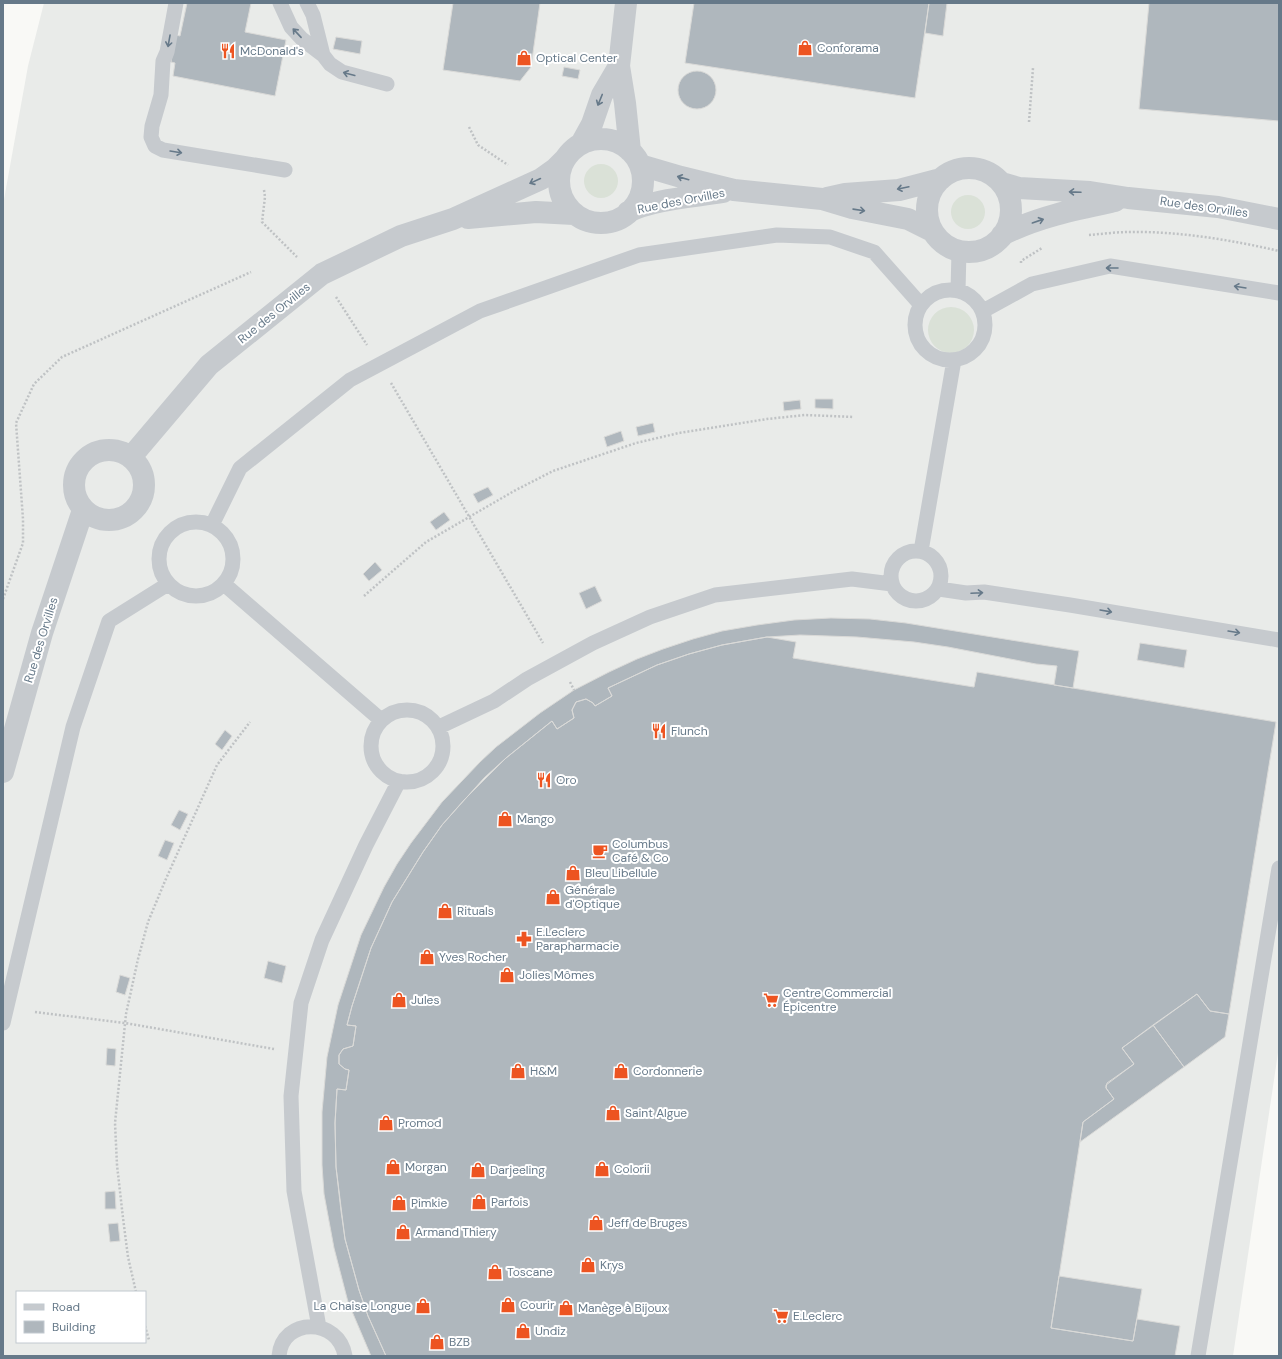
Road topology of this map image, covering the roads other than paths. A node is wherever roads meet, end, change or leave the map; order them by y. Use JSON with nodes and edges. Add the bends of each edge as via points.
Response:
{"nodes":[{"id":1,"x":176,"y":3,"type":"edge"},
{"id":2,"x":280,"y":3,"type":"edge"},
{"id":3,"x":307,"y":3,"type":"edge"},
{"id":4,"x":626,"y":3,"type":"edge"},
{"id":5,"x":323,"y":55,"type":"junction"},
{"id":6,"x":619,"y":66,"type":"junction"},
{"id":7,"x":387,"y":84,"type":"dead end"},
{"id":8,"x":573,"y":151,"type":"junction"},
{"id":9,"x":635,"y":158,"type":"junction"},
{"id":10,"x":285,"y":170,"type":"dead end"},
{"id":11,"x":941,"y":179,"type":"junction"},
{"id":12,"x":1002,"y":183,"type":"junction"},
{"id":13,"x":734,"y":190,"type":"junction"},
{"id":14,"x":1128,"y":198,"type":"junction"},
{"id":15,"x":822,"y":199,"type":"junction"},
{"id":16,"x":628,"y":212,"type":"junction"},
{"id":17,"x":574,"y":214,"type":"junction"},
{"id":18,"x":453,"y":219,"type":"junction"},
{"id":19,"x":1279,"y":219,"type":"edge"},
{"id":20,"x":932,"y":231,"type":"junction"},
{"id":21,"x":1002,"y":235,"type":"junction"},
{"id":22,"x":959,"y":251,"type":"junction"},
{"id":23,"x":958,"y":291,"type":"junction"},
{"id":24,"x":1279,"y":293,"type":"edge"},
{"id":25,"x":921,"y":305,"type":"junction"},
{"id":26,"x":983,"y":311,"type":"junction"},
{"id":27,"x":954,"y":360,"type":"junction"},
{"id":28,"x":131,"y":457,"type":"junction"},
{"id":29,"x":83,"y":510,"type":"junction"},
{"id":30,"x":212,"y":526,"type":"junction"},
{"id":31,"x":922,"y":551,"type":"junction"},
{"id":32,"x":168,"y":584,"type":"junction"},
{"id":33,"x":224,"y":584,"type":"junction"},
{"id":34,"x":892,"y":584,"type":"junction"},
{"id":35,"x":939,"y":589,"type":"junction"},
{"id":36,"x":1279,"y":640,"type":"edge"},
{"id":37,"x":381,"y":720,"type":"junction"},
{"id":38,"x":439,"y":727,"type":"junction"},
{"id":39,"x":3,"y":772,"type":"edge"},
{"id":40,"x":399,"y":781,"type":"junction"},
{"id":41,"x":1279,"y":868,"type":"edge"},
{"id":42,"x":3,"y":1023,"type":"edge"},
{"id":43,"x":319,"y":1327,"type":"junction"},
{"id":44,"x":279,"y":1356,"type":"edge"},
{"id":45,"x":345,"y":1356,"type":"edge"},
{"id":46,"x":1198,"y":1356,"type":"edge"}],
"edges":[{"from":1,"to":10,"type":"lane","one_way":true,"via":[[163,61],[161,95],[152,126],[151,137],[155,146],[163,150]]},
{"from":5,"to":2,"type":"lane","one_way":true,"via":[[291,27]]},
{"from":3,"to":5,"type":"lane","via":[[313,15]]},
{"from":4,"to":6,"type":"street"},
{"from":7,"to":5,"type":"lane","one_way":true,"via":[[342,72],[330,64]]},
{"from":6,"to":8,"type":"street","one_way":true,"via":[[602,95],[592,124]]},
{"from":6,"to":9,"type":"street"},
{"from":8,"to":9,"type":"street","via":[[591,140],[612,140],[622,144]]},
{"from":8,"to":17,"type":"street","via":[[561,169],[559,181],[560,193]]},
{"from":8,"to":18,"type":"street","name":"Rue des Orvilles","one_way":true,"via":[[541,179]]},
{"from":13,"to":9,"type":"street","name":"Rue des Orvilles","one_way":true,"via":[[681,177]]},
{"from":9,"to":16,"type":"street","via":[[642,175],[642,185],[640,195]]},
{"from":11,"to":12,"type":"street","via":[[963,168],[991,174]]},
{"from":11,"to":15,"type":"street","name":"Rue des Orvilles","one_way":true,"via":[[899,190],[845,194]]},
{"from":11,"to":20,"type":"street","via":[[930,192],[927,206]]},
{"from":14,"to":12,"type":"street","name":"Rue des Orvilles","one_way":true,"via":[[1090,192],[1019,188]]},
{"from":12,"to":21,"type":"street","via":[[1011,210]]},
{"from":13,"to":15,"type":"street","name":"Rue des Orvilles"},
{"from":13,"to":16,"type":"street","name":"Rue des Orvilles","via":[[661,202]]},
{"from":14,"to":19,"type":"street","name":"Rue des Orvilles","via":[[1218,207]]},
{"from":21,"to":14,"type":"street","name":"Rue des Orvilles","one_way":true,"via":[[1065,212]]},
{"from":15,"to":20,"type":"street","name":"Rue des Orvilles","one_way":true,"via":[[908,219]]},
{"from":16,"to":17,"type":"street","via":[[618,219],[607,222],[596,222]]},
{"from":17,"to":18,"type":"street","name":"Rue des Orvilles","via":[[536,212]]},
{"from":18,"to":28,"type":"street","name":"Rue des Orvilles","via":[[401,236],[322,274],[210,366]]},
{"from":20,"to":22,"type":"street","via":[[940,242]]},
{"from":21,"to":22,"type":"street","via":[[990,246],[978,251]]},
{"from":22,"to":23,"type":"lane"},
{"from":23,"to":25,"type":"lane","via":[[937,292]]},
{"from":23,"to":26,"type":"lane","via":[[968,294]]},
{"from":24,"to":26,"type":"lane","one_way":true,"via":[[1110,266],[1032,284]]},
{"from":25,"to":27,"type":"lane","via":[[916,315],[917,338],[923,348],[932,355],[943,360]]},
{"from":25,"to":30,"type":"lane","via":[[874,252],[830,237],[777,234],[639,255],[480,310],[350,380],[240,468]]},
{"from":26,"to":27,"type":"lane","via":[[986,322],[981,343],[974,352]]},
{"from":27,"to":31,"type":"lane"},
{"from":28,"to":29,"type":"street","via":[[109,449],[86,457],[74,476],[73,488],[76,500]]},
{"from":28,"to":29,"type":"street","via":[[144,477],[141,501],[133,511],[124,517],[102,520]]},
{"from":29,"to":39,"type":"street","name":"Rue des Orvilles","via":[[42,633]]},
{"from":30,"to":32,"type":"lane","via":[[190,522],[179,526],[163,542],[159,563]]},
{"from":30,"to":33,"type":"lane","via":[[221,532],[233,551],[234,563]]},
{"from":31,"to":34,"type":"lane","via":[[913,551],[897,559],[892,566]]},
{"from":31,"to":35,"type":"lane","via":[[935,559],[939,566],[942,574]]},
{"from":32,"to":33,"type":"lane","via":[[190,596],[203,596]]},
{"from":32,"to":42,"type":"lane","via":[[109,621],[73,727]]},
{"from":33,"to":37,"type":"lane"},
{"from":34,"to":35,"type":"lane","via":[[902,598],[918,602],[933,596]]},
{"from":34,"to":38,"type":"lane","via":[[852,579],[715,595],[650,617],[600,640],[527,679],[494,701]]},
{"from":35,"to":36,"type":"lane","one_way":true,"via":[[966,593],[984,592]]},
{"from":37,"to":38,"type":"lane","via":[[390,713],[412,709],[422,712]]},
{"from":37,"to":40,"type":"lane","via":[[371,739],[374,761],[380,770]]},
{"from":38,"to":40,"type":"lane","via":[[443,738],[440,762],[423,779]]},
{"from":40,"to":43,"type":"lane","via":[[322,940],[301,1003],[291,1096],[294,1191]]},
{"from":41,"to":46,"type":"lane"},
{"from":43,"to":44,"type":"lane","via":[[309,1326],[290,1335],[283,1343]]},
{"from":43,"to":45,"type":"lane","via":[[336,1337]]}]}
